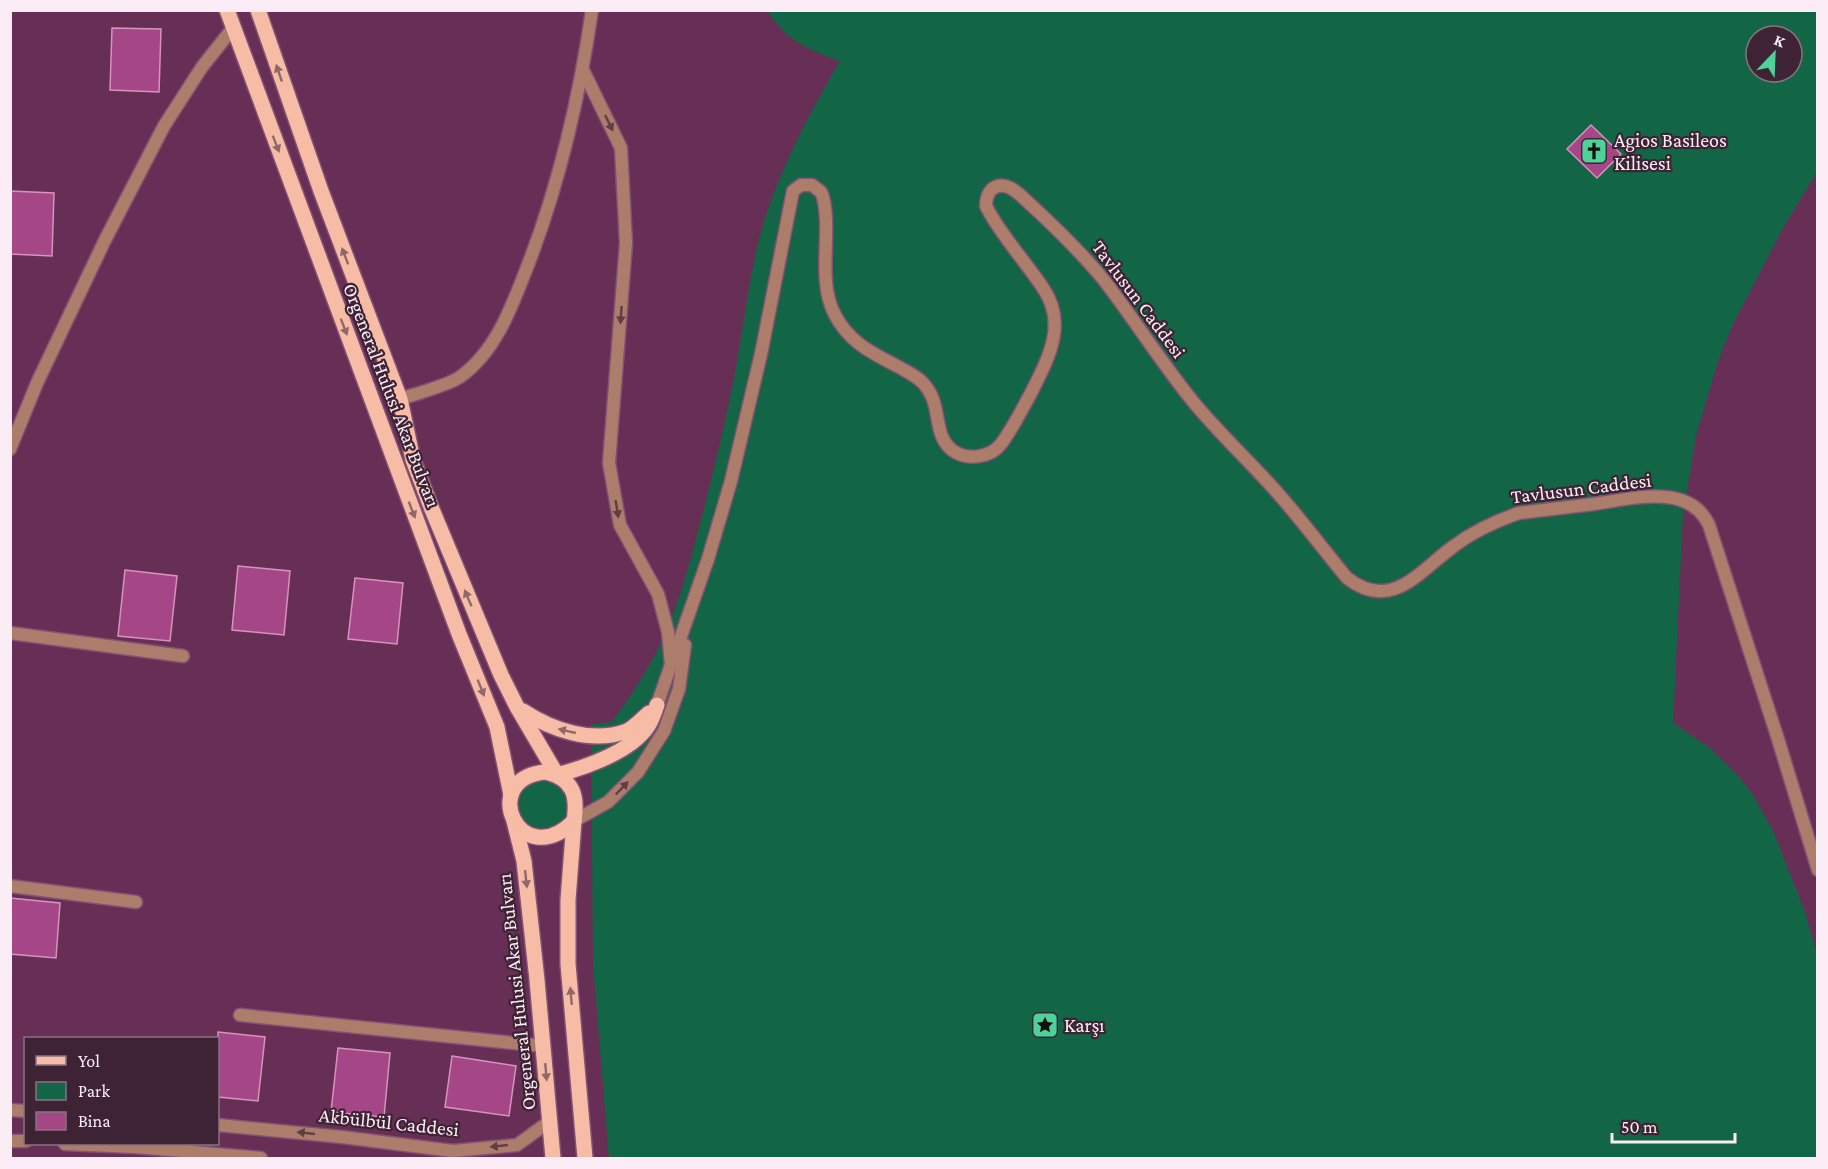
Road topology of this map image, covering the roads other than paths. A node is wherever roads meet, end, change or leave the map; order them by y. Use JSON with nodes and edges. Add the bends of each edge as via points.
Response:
{"nodes":[{"id":1,"x":227,"y":10,"type":"edge"},
{"id":2,"x":258,"y":10,"type":"edge"},
{"id":3,"x":592,"y":10,"type":"edge"},
{"id":4,"x":233,"y":28,"type":"junction"},
{"id":5,"x":584,"y":70,"type":"junction"},
{"id":6,"x":400,"y":399,"type":"junction"},
{"id":7,"x":10,"y":449,"type":"edge"},
{"id":8,"x":686,"y":625,"type":"junction"},
{"id":9,"x":10,"y":633,"type":"edge"},
{"id":10,"x":183,"y":656,"type":"dead end"},
{"id":11,"x":672,"y":667,"type":"junction"},
{"id":12,"x":657,"y":705,"type":"junction"},
{"id":13,"x":517,"y":707,"type":"junction"},
{"id":14,"x":558,"y":775,"type":"junction"},
{"id":15,"x":511,"y":795,"type":"junction"},
{"id":16,"x":514,"y":821,"type":"junction"},
{"id":17,"x":574,"y":821,"type":"junction"},
{"id":18,"x":1818,"y":870,"type":"edge"},
{"id":19,"x":10,"y":886,"type":"edge"},
{"id":20,"x":136,"y":902,"type":"dead end"},
{"id":21,"x":240,"y":1015,"type":"dead end"},
{"id":22,"x":543,"y":1046,"type":"junction"},
{"id":23,"x":550,"y":1121,"type":"junction"},
{"id":24,"x":219,"y":1125,"type":"edge"},
{"id":25,"x":89,"y":1145,"type":"edge"},
{"id":26,"x":237,"y":1157,"type":"edge"},
{"id":27,"x":261,"y":1158,"type":"edge"},
{"id":28,"x":553,"y":1158,"type":"edge"},
{"id":29,"x":585,"y":1158,"type":"edge"}],
"edges":[{"from":1,"to":4,"type":"main road","name":"Orgeneral Hulusi Akar Bulvarı"},
{"from":6,"to":2,"type":"main road","name":"Orgeneral Hulusi Akar Bulvarı","one_way":true},
{"from":3,"to":5,"type":"street"},
{"from":4,"to":7,"type":"street","via":[[195,76],[164,126],[105,240]]},
{"from":4,"to":15,"type":"main road","name":"Orgeneral Hulusi Akar Bulvarı","one_way":true,"via":[[497,727]]},
{"from":5,"to":6,"type":"street","via":[[554,191],[496,338],[459,378]]},
{"from":5,"to":11,"type":"street","one_way":true,"via":[[621,148],[626,243],[609,463],[620,525],[658,594]]},
{"from":13,"to":6,"type":"main road","name":"Orgeneral Hulusi Akar Bulvarı","one_way":true,"via":[[413,460]]},
{"from":8,"to":11,"type":"street","name":"Tavlusun Caddesi"},
{"from":17,"to":8,"type":"street","name":"Tavlusun Caddesi","one_way":true,"via":[[608,802],[638,772],[664,731],[679,689]]},
{"from":8,"to":18,"type":"street","name":"Tavlusun Caddesi","via":[[741,442],[793,191],[801,185],[812,185],[823,197],[829,299],[840,323],[858,344],[921,381],[934,400],[945,443],[956,453],[970,457],[997,449],[1011,432],[1050,356],[1055,335],[1048,297],[986,206],[991,190],[1004,186],[1022,197],[1085,258],[1196,406],[1275,489],[1347,578],[1363,588],[1386,591],[1405,584],[1468,535],[1519,513],[1648,496],[1682,501],[1696,508],[1709,525]]},
{"from":9,"to":10,"type":"street"},
{"from":11,"to":12,"type":"street","name":"Tavlusun Caddesi"},
{"from":12,"to":13,"type":"main road","one_way":true,"via":[[627,730],[590,735],[551,727]]},
{"from":12,"to":14,"type":"main road","via":[[648,726],[624,747],[581,769]]},
{"from":13,"to":14,"type":"main road","name":"Orgeneral Hulusi Akar Bulvarı"},
{"from":14,"to":15,"type":"main road","via":[[535,772],[524,777]]},
{"from":14,"to":17,"type":"main road","via":[[573,791]]},
{"from":15,"to":16,"type":"main road","via":[[509,808]]},
{"from":16,"to":17,"type":"main road","via":[[528,835],[538,838],[558,835]]},
{"from":16,"to":22,"type":"main road","name":"Orgeneral Hulusi Akar Bulvarı","one_way":true,"via":[[524,861]]},
{"from":29,"to":17,"type":"main road","one_way":true,"via":[[568,964]]},
{"from":19,"to":20,"type":"street"},
{"from":21,"to":22,"type":"street"},
{"from":22,"to":23,"type":"main road","name":"Orgeneral Hulusi Akar Bulvarı","one_way":true},
{"from":23,"to":24,"type":"street","name":"Akbülbül Caddesi","one_way":true,"via":[[517,1144],[453,1151]]},
{"from":23,"to":28,"type":"main road","name":"Orgeneral Hulusi Akar Bulvarı"},
{"from":25,"to":26,"type":"street"},
{"from":26,"to":27,"type":"street"}]}
